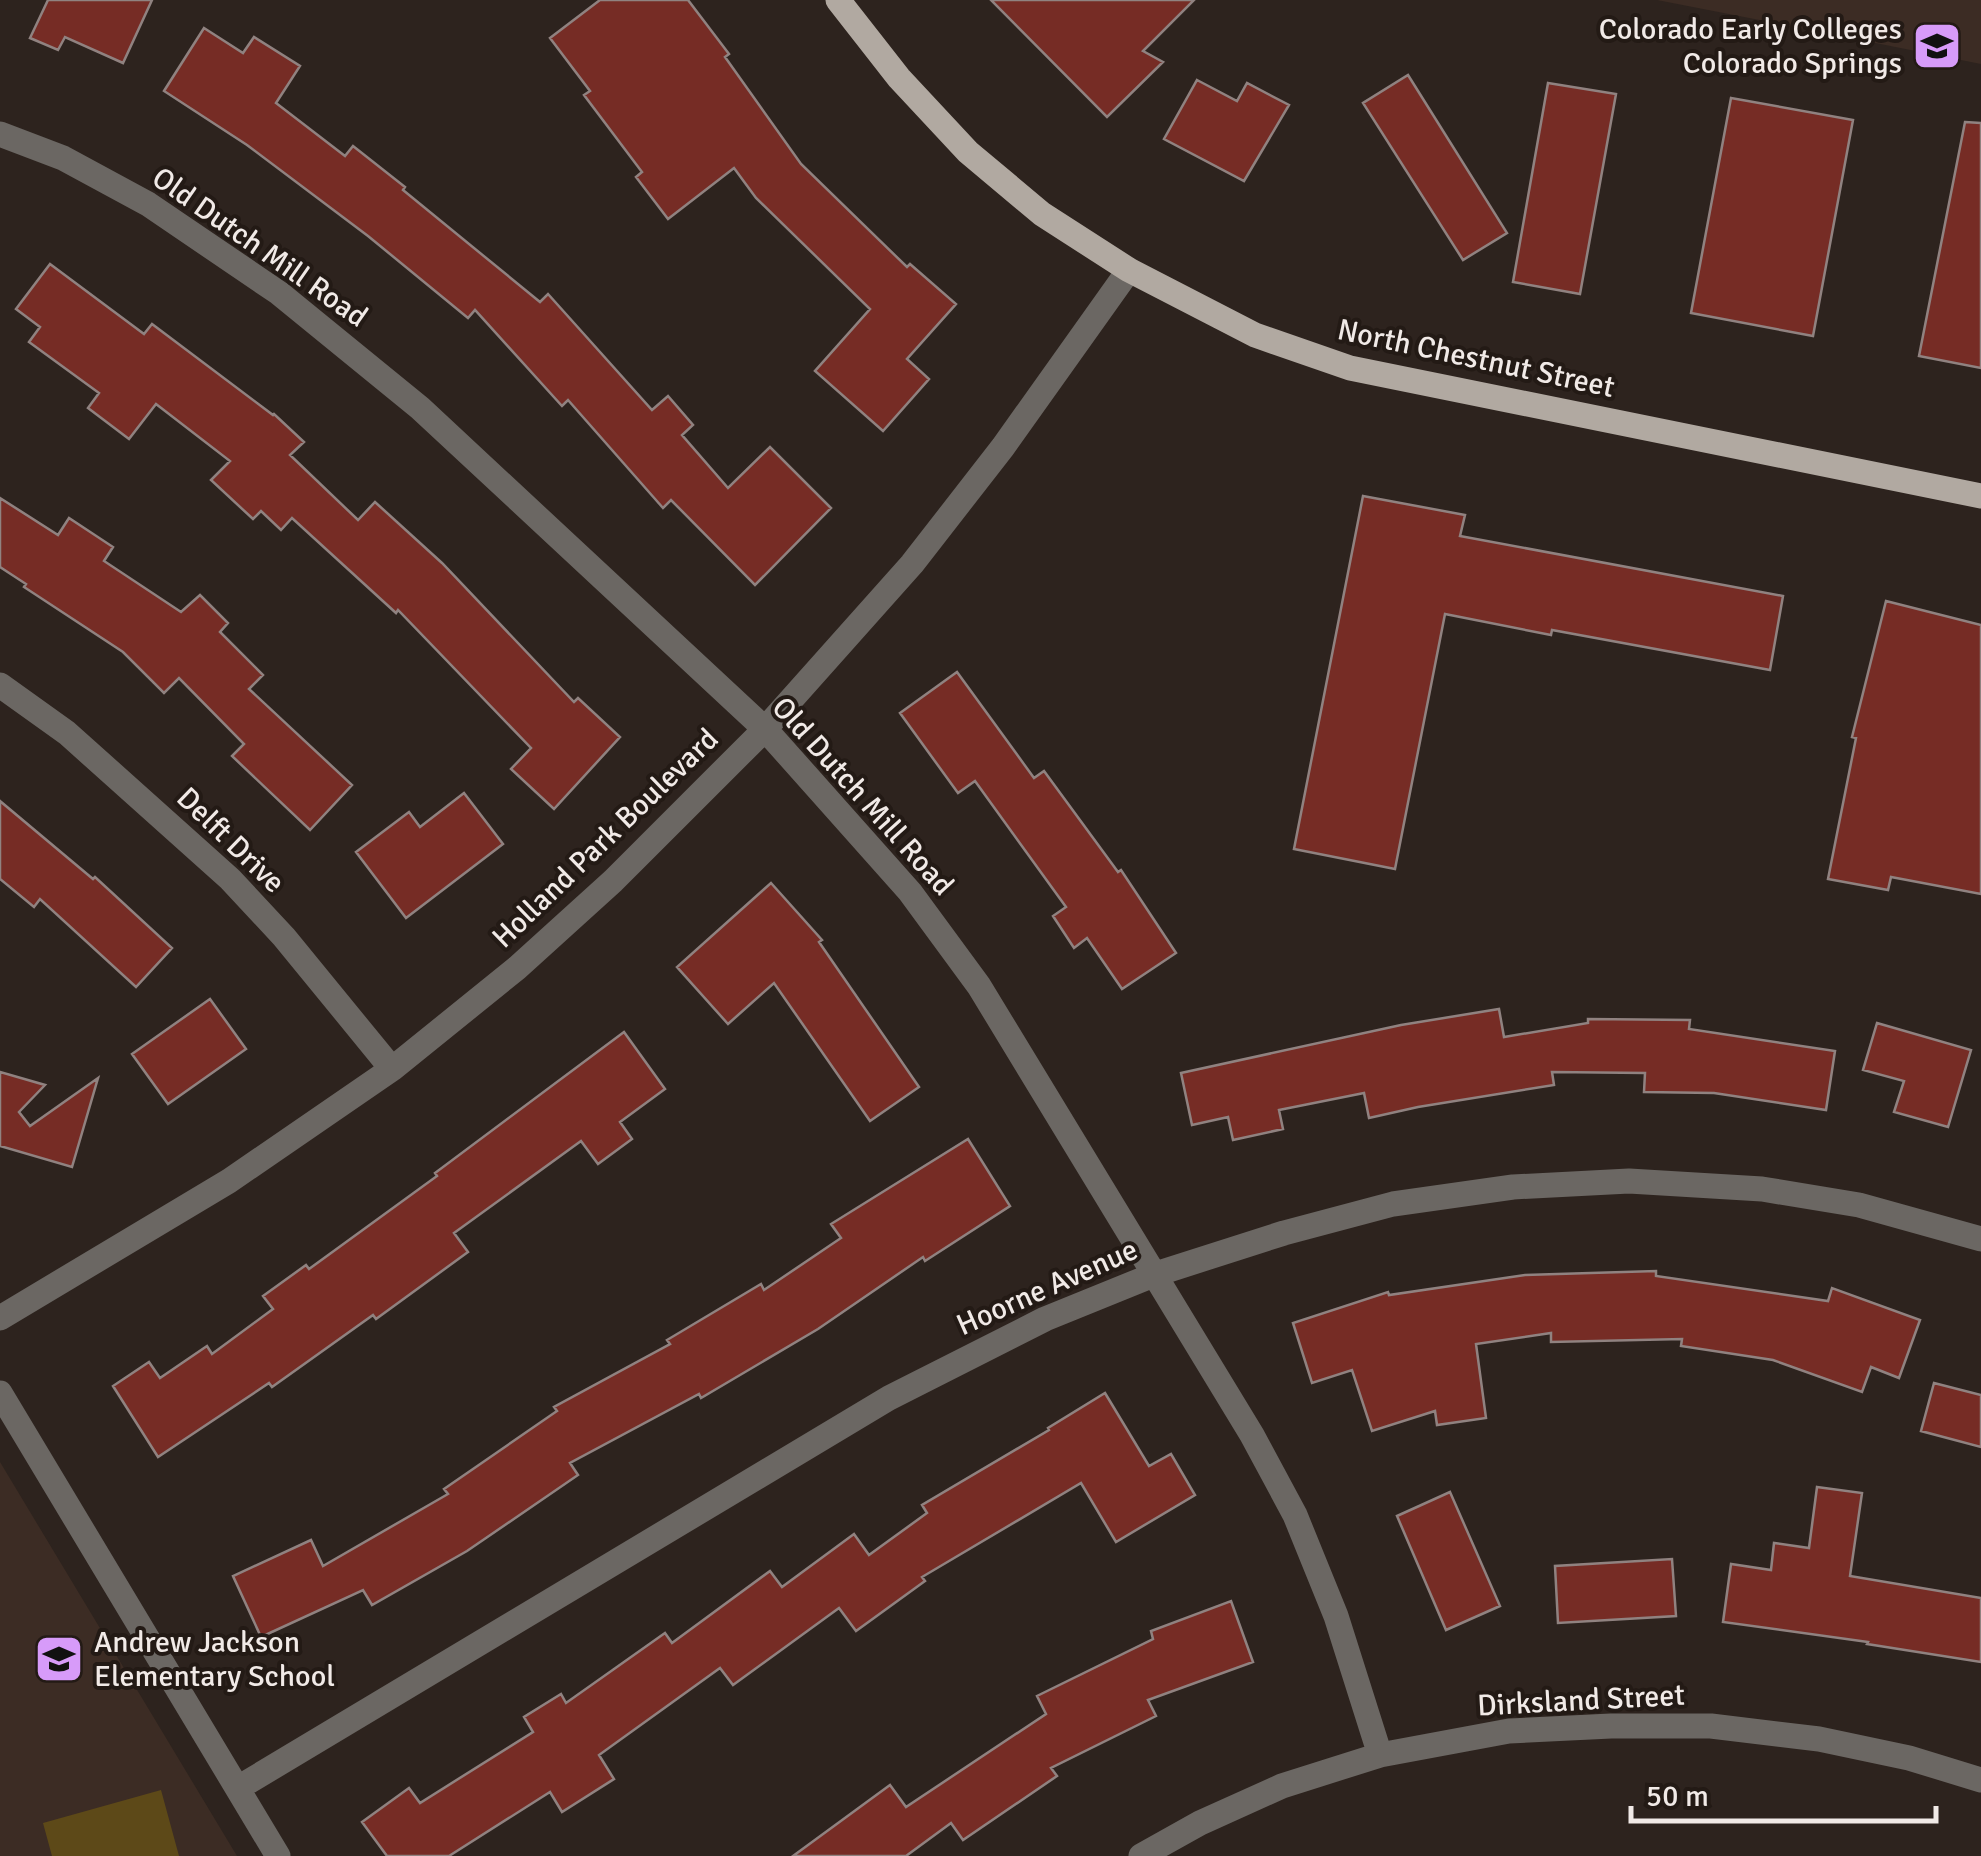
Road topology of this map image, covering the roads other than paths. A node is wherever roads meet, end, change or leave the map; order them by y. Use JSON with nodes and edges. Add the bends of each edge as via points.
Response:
{"nodes":[{"id":1,"x":838,"y":0,"type":"edge"},
{"id":2,"x":0,"y":134,"type":"edge"},
{"id":3,"x":1129,"y":270,"type":"junction"},
{"id":4,"x":1981,"y":496,"type":"edge"},
{"id":5,"x":0,"y":684,"type":"edge"},
{"id":6,"x":764,"y":729,"type":"junction"},
{"id":7,"x":392,"y":1070,"type":"junction"},
{"id":8,"x":1981,"y":1239,"type":"edge"},
{"id":9,"x":1156,"y":1274,"type":"junction"},
{"id":10,"x":0,"y":1318,"type":"edge"},
{"id":11,"x":0,"y":1393,"type":"edge"},
{"id":12,"x":1380,"y":1755,"type":"junction"},
{"id":13,"x":1981,"y":1780,"type":"edge"},
{"id":14,"x":238,"y":1788,"type":"junction"},
{"id":15,"x":278,"y":1856,"type":"edge"},
{"id":16,"x":1141,"y":1856,"type":"edge"}],
"edges":[{"from":1,"to":3,"type":"main road","name":"North Chestnut Street","via":[[968,152],[1042,214]]},
{"from":2,"to":6,"type":"street","name":"Old Dutch Mill Road","via":[[64,158],[148,204],[279,293],[420,408]]},
{"from":3,"to":4,"type":"main road","name":"North Chestnut Street","via":[[1254,334],[1350,368]]},
{"from":3,"to":6,"type":"street","name":"Holland Park Boulevard","via":[[912,564]]},
{"from":5,"to":7,"type":"street","name":"Delft Drive","via":[[67,733],[230,879]]},
{"from":6,"to":7,"type":"street","name":"Holland Park Boulevard","via":[[613,881]]},
{"from":6,"to":9,"type":"street","name":"Old Dutch Mill Road","via":[[910,892],[979,986]]},
{"from":7,"to":10,"type":"street","name":"Holland Park Boulevard","via":[[229,1181]]},
{"from":8,"to":9,"type":"street","name":"Hoorne Avenue","via":[[1858,1205],[1762,1189],[1609,1182],[1393,1204]]},
{"from":9,"to":12,"type":"street","name":"Old Dutch Mill Road","via":[[1295,1515]]},
{"from":9,"to":14,"type":"street","name":"Hoorne Avenue","via":[[1045,1319],[889,1398]]},
{"from":11,"to":14,"type":"street"},
{"from":12,"to":13,"type":"street","name":"Dirksland Street","via":[[1509,1731],[1711,1726],[1819,1739]]},
{"from":12,"to":16,"type":"street","name":"Dirksland Street","via":[[1282,1786]]},
{"from":14,"to":15,"type":"street"}]}
